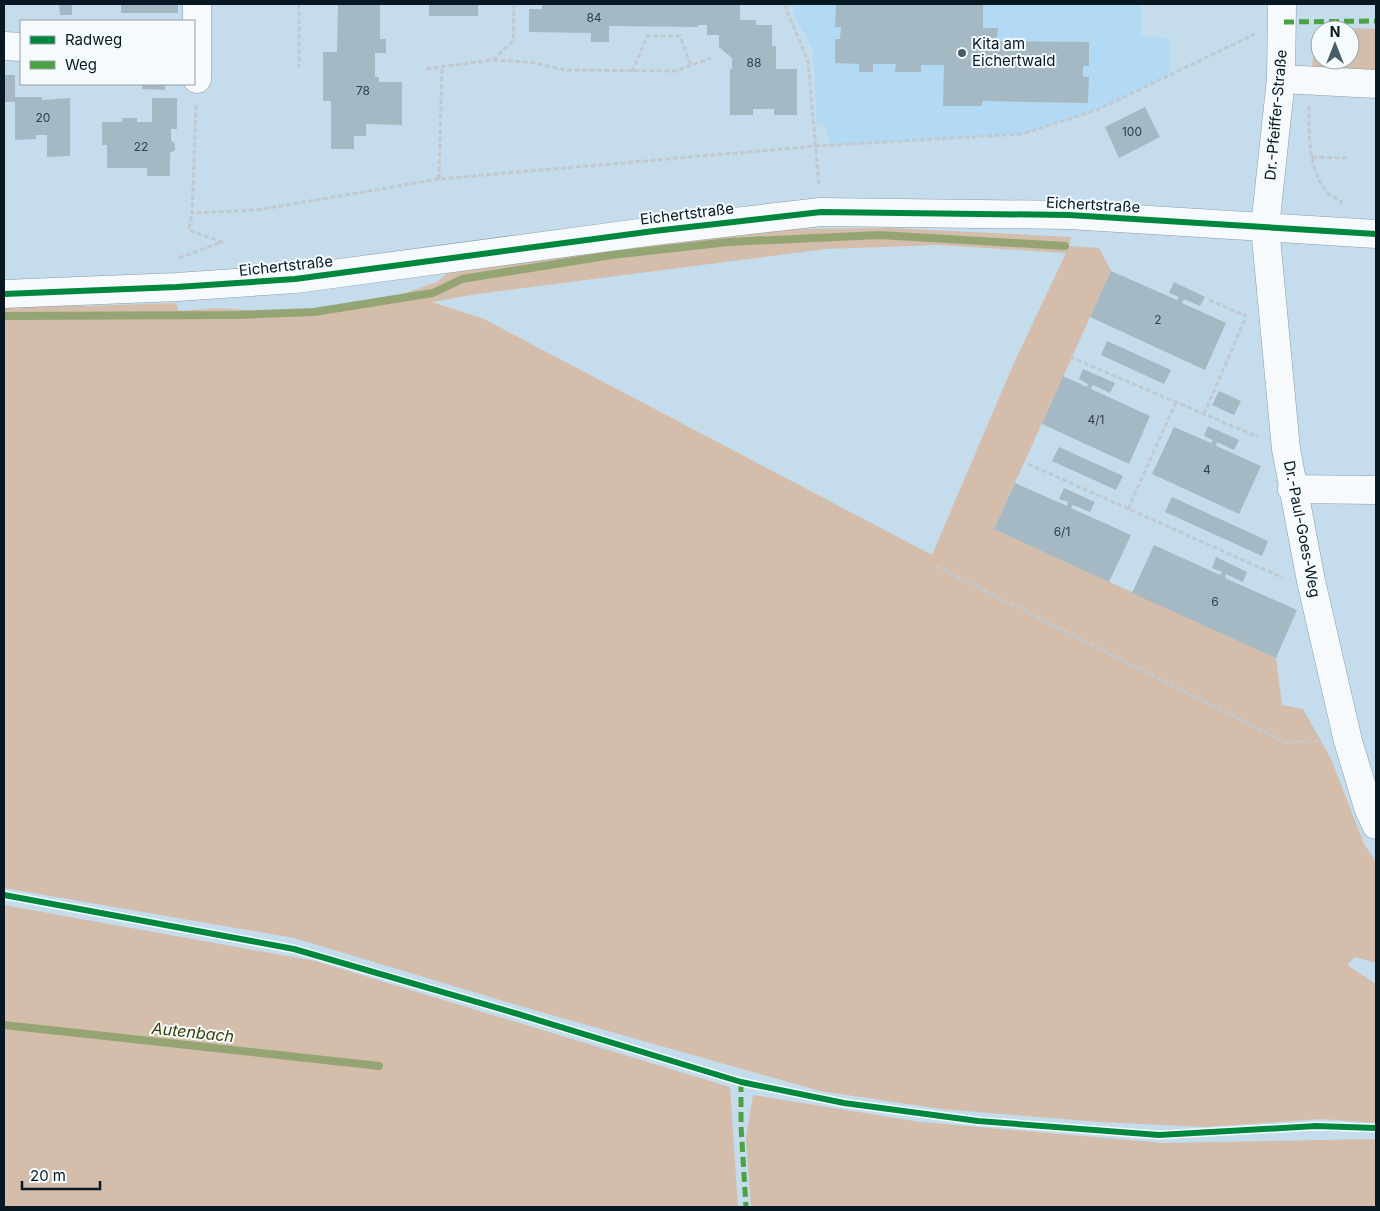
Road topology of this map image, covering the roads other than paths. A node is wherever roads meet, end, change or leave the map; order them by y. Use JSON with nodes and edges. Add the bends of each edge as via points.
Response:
{"nodes":[{"id":1,"x":197,"y":4,"type":"edge"},
{"id":2,"x":1283,"y":13,"type":"edge"},
{"id":3,"x":4,"y":46,"type":"edge"},
{"id":4,"x":20,"y":47,"type":"edge"},
{"id":5,"x":1281,"y":78,"type":"junction"},
{"id":6,"x":196,"y":79,"type":"road end"},
{"id":7,"x":1376,"y":84,"type":"edge"},
{"id":8,"x":1265,"y":227,"type":"junction"},
{"id":9,"x":1376,"y":234,"type":"edge"},
{"id":10,"x":4,"y":294,"type":"edge"},
{"id":11,"x":1292,"y":489,"type":"junction"},
{"id":12,"x":1376,"y":490,"type":"edge"},
{"id":13,"x":1376,"y":824,"type":"edge"}],
"edges":[{"from":1,"to":6,"type":"street"},
{"from":2,"to":5,"type":"street","name":"Dr.-Pfeiffer-Straße"},
{"from":3,"to":4,"type":"street"},
{"from":5,"to":7,"type":"street"},
{"from":5,"to":8,"type":"street","name":"Dr.-Pfeiffer-Straße"},
{"from":8,"to":9,"type":"street","name":"Eichertstraße"},
{"from":8,"to":10,"type":"street","name":"Eichertstraße","via":[[1070,215],[821,212],[295,279]]},
{"from":8,"to":11,"type":"street","name":"Dr.-Paul-Goes-Weg"},
{"from":11,"to":12,"type":"street"},
{"from":11,"to":13,"type":"street","name":"Dr.-Paul-Goes-Weg","via":[[1348,741]]}]}
